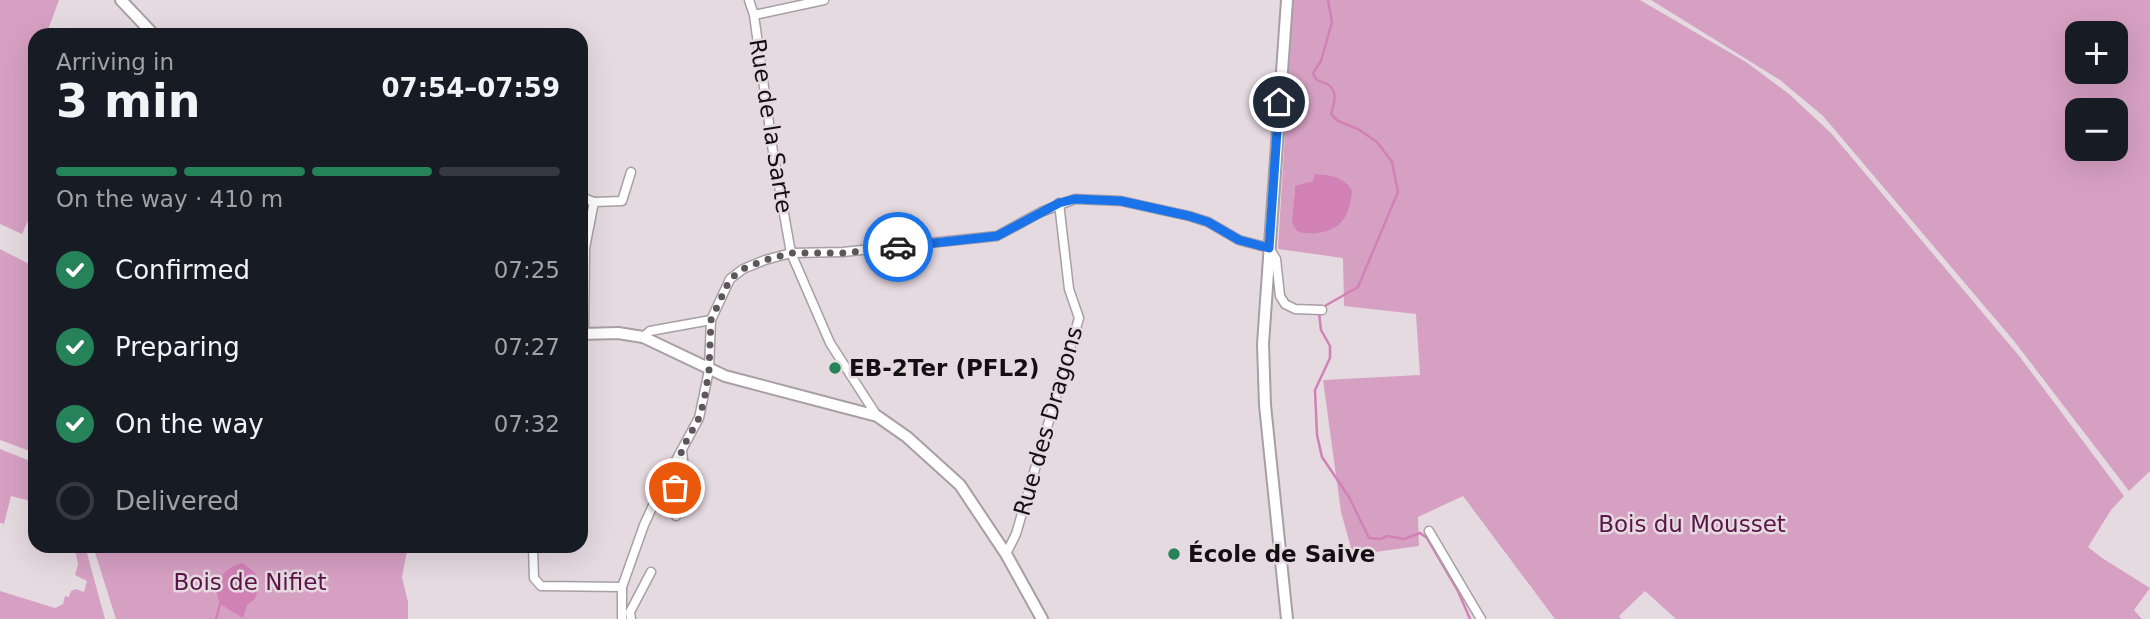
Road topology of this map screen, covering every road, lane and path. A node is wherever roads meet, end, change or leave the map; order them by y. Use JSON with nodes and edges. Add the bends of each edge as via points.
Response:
{"nodes":[{"id":1,"x":121,"y":0,"type":"edge"},
{"id":2,"x":748,"y":0,"type":"edge"},
{"id":3,"x":824,"y":0,"type":"edge"},
{"id":4,"x":1287,"y":0,"type":"edge"},
{"id":5,"x":754,"y":15,"type":"junction"},
{"id":6,"x":147,"y":28,"type":"edge"},
{"id":7,"x":631,"y":172,"type":"dead end"},
{"id":8,"x":588,"y":200,"type":"edge"},
{"id":9,"x":594,"y":202,"type":"junction"},
{"id":10,"x":1059,"y":203,"type":"junction"},
{"id":11,"x":588,"y":236,"type":"edge"},
{"id":12,"x":1269,"y":248,"type":"junction"},
{"id":13,"x":791,"y":253,"type":"junction"},
{"id":14,"x":1320,"y":309,"type":"dead end"},
{"id":15,"x":711,"y":320,"type":"junction"},
{"id":16,"x":588,"y":334,"type":"edge"},
{"id":17,"x":643,"y":337,"type":"junction"},
{"id":18,"x":709,"y":370,"type":"junction"},
{"id":19,"x":877,"y":415,"type":"junction"},
{"id":20,"x":681,"y":451,"type":"junction"},
{"id":21,"x":676,"y":516,"type":"dead end"},
{"id":22,"x":1429,"y":531,"type":"dead end"},
{"id":23,"x":533,"y":553,"type":"edge"},
{"id":24,"x":1006,"y":554,"type":"junction"},
{"id":25,"x":651,"y":572,"type":"dead end"},
{"id":26,"x":622,"y":587,"type":"junction"},
{"id":27,"x":622,"y":619,"type":"edge"},
{"id":28,"x":631,"y":619,"type":"edge"},
{"id":29,"x":1042,"y":619,"type":"edge"},
{"id":30,"x":1287,"y":619,"type":"edge"},
{"id":31,"x":1481,"y":619,"type":"edge"}],
"edges":[{"from":1,"to":6,"type":"street"},
{"from":2,"to":5,"type":"street","name":"Rue de la Sarte"},
{"from":3,"to":5,"type":"street"},
{"from":4,"to":12,"type":"street"},
{"from":5,"to":13,"type":"street","name":"Rue de la Sarte"},
{"from":7,"to":9,"type":"street","via":[[622,201]]},
{"from":8,"to":9,"type":"street"},
{"from":9,"to":11,"type":"street"},
{"from":10,"to":12,"type":"street","via":[[1121,201],[1208,222],[1239,240]]},
{"from":10,"to":13,"type":"street","via":[[997,236],[843,253]]},
{"from":10,"to":24,"type":"street","name":"Rue des Dragons","via":[[1069,289],[1079,318],[1016,534]]},
{"from":12,"to":14,"type":"street","via":[[1276,259],[1285,304],[1295,309]]},
{"from":12,"to":30,"type":"street","via":[[1264,382]]},
{"from":13,"to":15,"type":"street","via":[[743,269],[730,279]]},
{"from":13,"to":19,"type":"street","name":"Rue de la Sarte","via":[[830,343]]},
{"from":15,"to":17,"type":"street","via":[[650,331]]},
{"from":15,"to":18,"type":"street"},
{"from":16,"to":17,"type":"street"},
{"from":17,"to":18,"type":"street"},
{"from":18,"to":19,"type":"street"},
{"from":18,"to":20,"type":"street","via":[[699,418]]},
{"from":19,"to":24,"type":"street","via":[[960,485]]},
{"from":20,"to":21,"type":"street","via":[[684,470],[671,500]]},
{"from":20,"to":26,"type":"street","via":[[644,525]]},
{"from":22,"to":31,"type":"street"},
{"from":23,"to":26,"type":"street","via":[[534,578],[541,586]]},
{"from":24,"to":29,"type":"street"},
{"from":25,"to":28,"type":"street","via":[[630,612]]},
{"from":26,"to":27,"type":"street"}]}
